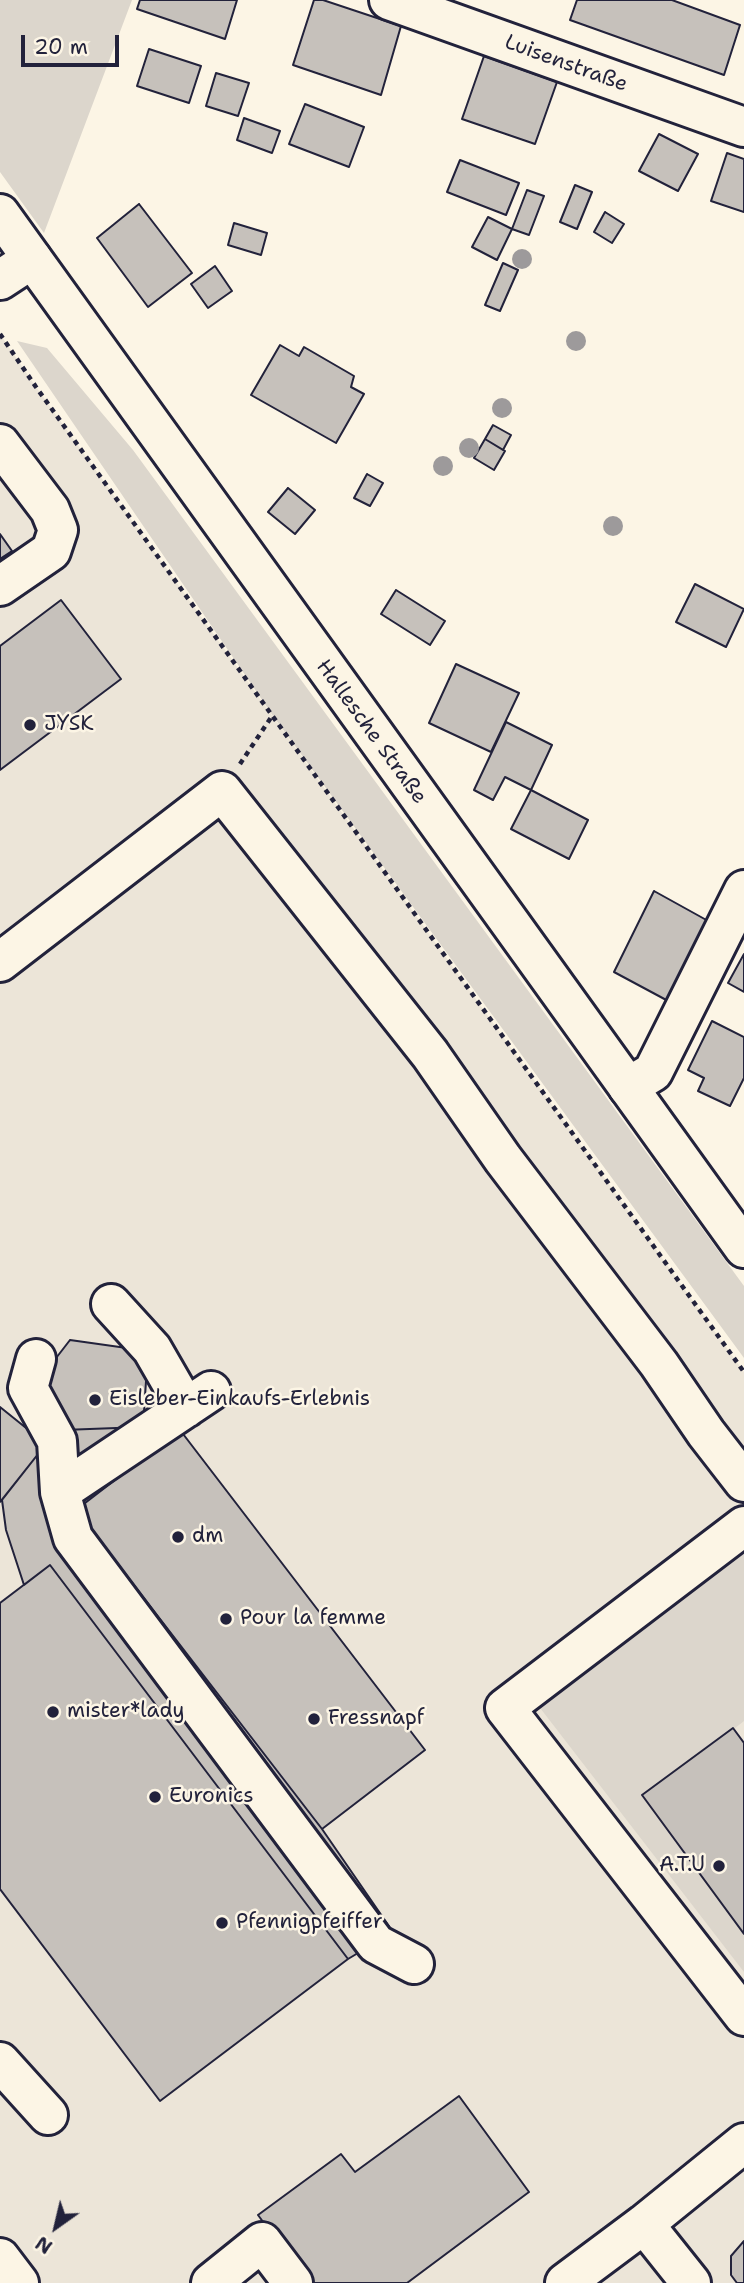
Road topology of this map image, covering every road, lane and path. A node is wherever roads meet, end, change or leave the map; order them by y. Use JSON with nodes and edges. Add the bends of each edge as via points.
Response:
{"nodes":[{"id":1,"x":389,"y":0,"type":"edge"},
{"id":2,"x":744,"y":127,"type":"edge"},
{"id":3,"x":0,"y":214,"type":"edge"},
{"id":4,"x":32,"y":259,"type":"junction"},
{"id":5,"x":0,"y":280,"type":"edge"},
{"id":6,"x":0,"y":334,"type":"edge"},
{"id":7,"x":0,"y":444,"type":"edge"},
{"id":8,"x":0,"y":586,"type":"edge"},
{"id":9,"x":272,"y":716,"type":"junction"},
{"id":10,"x":236,"y":771,"type":"dead end"},
{"id":11,"x":744,"y":890,"type":"edge"},
{"id":12,"x":0,"y":962,"type":"edge"},
{"id":13,"x":628,"y":1087,"type":"junction"},
{"id":14,"x":744,"y":1248,"type":"edge"},
{"id":15,"x":111,"y":1304,"type":"dead end"},
{"id":16,"x":36,"y":1359,"type":"dead end"},
{"id":17,"x":744,"y":1372,"type":"edge"},
{"id":18,"x":744,"y":1482,"type":"edge"},
{"id":19,"x":60,"y":1492,"type":"junction"},
{"id":20,"x":744,"y":1526,"type":"edge"},
{"id":21,"x":414,"y":1964,"type":"dead end"},
{"id":22,"x":744,"y":2016,"type":"edge"},
{"id":23,"x":0,"y":2062,"type":"edge"},
{"id":24,"x":48,"y":2115,"type":"dead end"},
{"id":25,"x":744,"y":2143,"type":"edge"},
{"id":26,"x":644,"y":2224,"type":"junction"},
{"id":27,"x":0,"y":2258,"type":"edge"},
{"id":28,"x":19,"y":2283,"type":"edge"},
{"id":29,"x":211,"y":2283,"type":"edge"},
{"id":30,"x":293,"y":2283,"type":"edge"},
{"id":31,"x":565,"y":2283,"type":"edge"},
{"id":32,"x":691,"y":2283,"type":"edge"}],
"edges":[{"from":1,"to":2,"type":"street","name":"Luisenstraße"},
{"from":3,"to":4,"type":"street","name":"Hallesche Straße"},
{"from":4,"to":5,"type":"street"},
{"from":4,"to":13,"type":"street","name":"Hallesche Straße"},
{"from":6,"to":9,"type":"path"},
{"from":7,"to":8,"type":"street","via":[[50,510],[58,530],[51,551]]},
{"from":9,"to":10,"type":"path"},
{"from":9,"to":17,"type":"path"},
{"from":11,"to":13,"type":"street","via":[[653,1072]]},
{"from":12,"to":18,"type":"street","via":[[222,791],[430,1054]]},
{"from":13,"to":14,"type":"street","name":"Hallesche Straße"},
{"from":15,"to":19,"type":"street","via":[[199,1399]]},
{"from":16,"to":19,"type":"street","via":[[28,1388],[57,1441]]},
{"from":19,"to":21,"type":"street","via":[[74,1538],[376,1944]]},
{"from":20,"to":22,"type":"street","via":[[505,1708]]},
{"from":23,"to":24,"type":"street"},
{"from":25,"to":26,"type":"street"},
{"from":26,"to":31,"type":"street"},
{"from":26,"to":32,"type":"street"},
{"from":27,"to":28,"type":"street"},
{"from":29,"to":30,"type":"street","via":[[262,2242]]}]}
